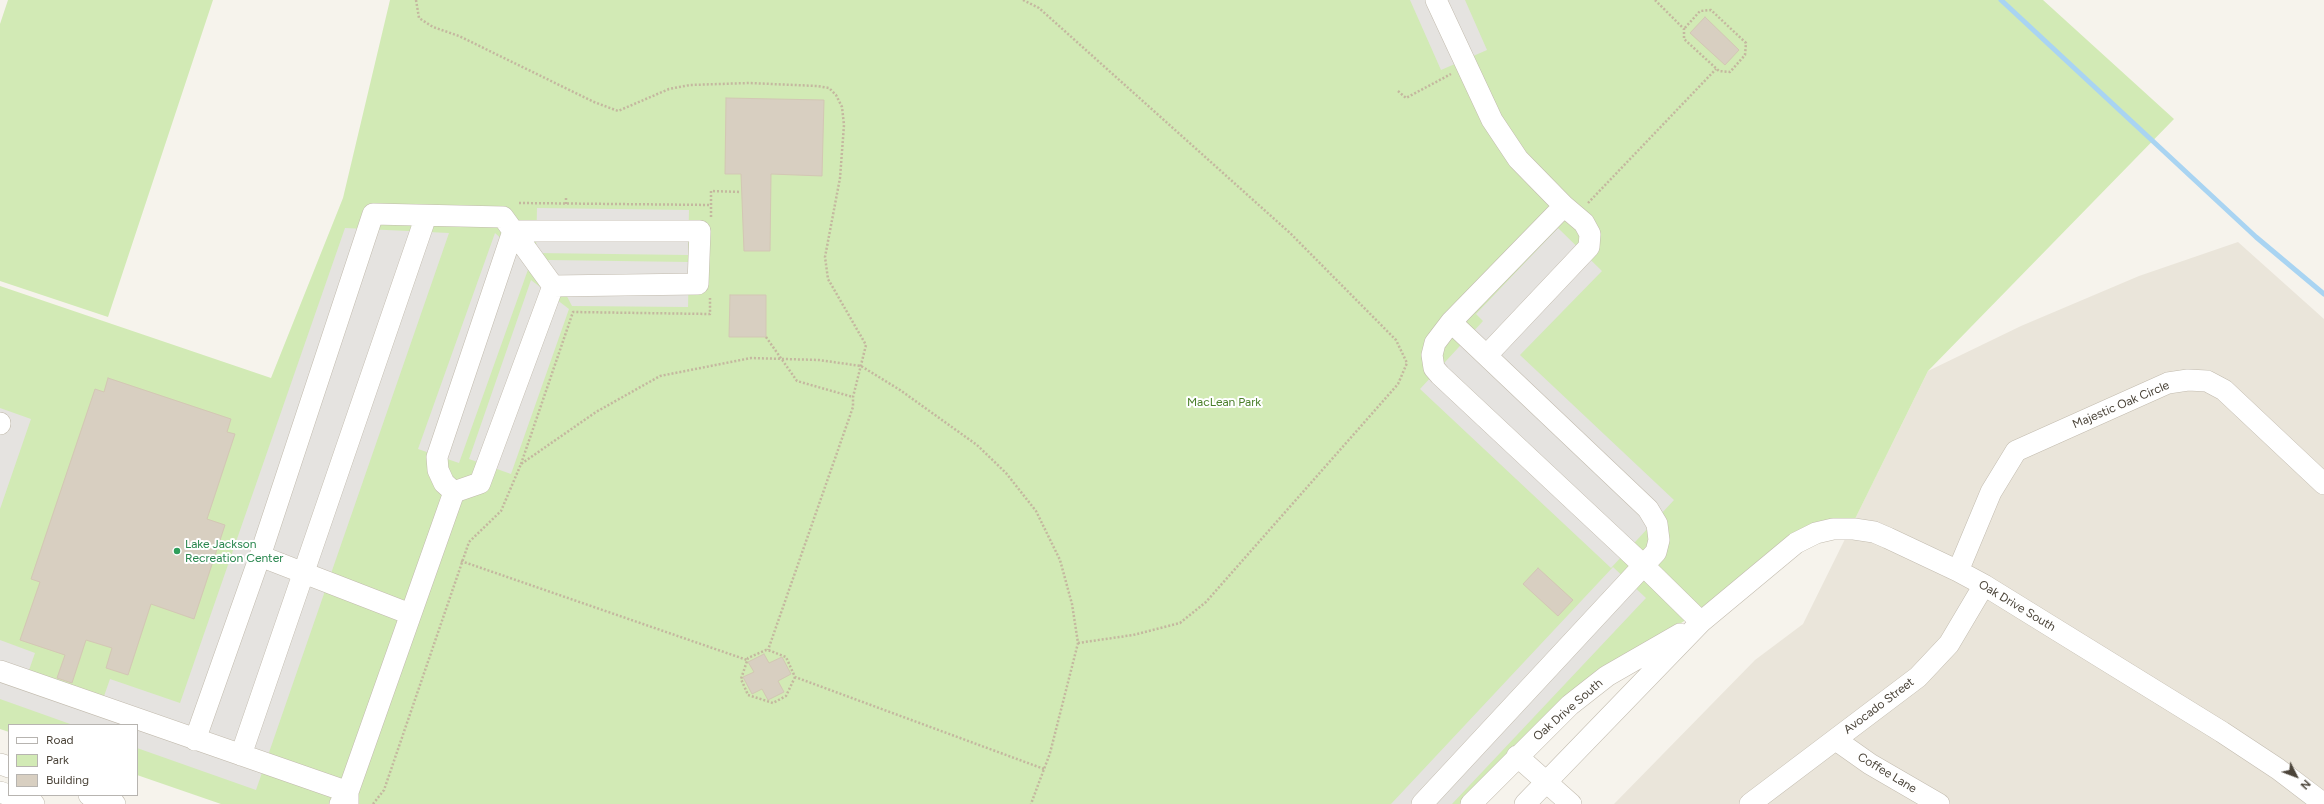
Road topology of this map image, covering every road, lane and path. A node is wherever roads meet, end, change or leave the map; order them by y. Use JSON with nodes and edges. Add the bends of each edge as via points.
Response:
{"nodes":[{"id":1,"x":416,"y":0,"type":"edge"},
{"id":2,"x":1022,"y":0,"type":"edge"},
{"id":3,"x":1436,"y":0,"type":"edge"},
{"id":4,"x":1655,"y":0,"type":"edge"},
{"id":5,"x":1684,"y":29,"type":"junction"},
{"id":6,"x":1465,"y":66,"type":"junction"},
{"id":7,"x":1716,"y":69,"type":"junction"},
{"id":8,"x":1398,"y":91,"type":"dead end"},
{"id":9,"x":741,"y":192,"type":"dead end"},
{"id":10,"x":566,"y":196,"type":"dead end"},
{"id":11,"x":519,"y":203,"type":"dead end"},
{"id":12,"x":566,"y":204,"type":"junction"},
{"id":13,"x":711,"y":205,"type":"junction"},
{"id":14,"x":1570,"y":211,"type":"junction"},
{"id":15,"x":426,"y":216,"type":"junction"},
{"id":16,"x":711,"y":221,"type":"dead end"},
{"id":17,"x":513,"y":231,"type":"junction"},
{"id":18,"x":553,"y":286,"type":"junction"},
{"id":19,"x":710,"y":290,"type":"dead end"},
{"id":20,"x":1451,"y":322,"type":"junction"},
{"id":21,"x":766,"y":337,"type":"dead end"},
{"id":22,"x":1487,"y":354,"type":"junction"},
{"id":23,"x":782,"y":360,"type":"junction"},
{"id":24,"x":861,"y":366,"type":"junction"},
{"id":25,"x":853,"y":397,"type":"junction"},
{"id":26,"x":521,"y":464,"type":"junction"},
{"id":27,"x":2324,"y":484,"type":"edge"},
{"id":28,"x":454,"y":492,"type":"junction"},
{"id":29,"x":260,"y":556,"type":"junction"},
{"id":30,"x":461,"y":561,"type":"junction"},
{"id":31,"x":1643,"y":565,"type":"junction"},
{"id":32,"x":1958,"y":571,"type":"junction"},
{"id":33,"x":304,"y":573,"type":"junction"},
{"id":34,"x":1984,"y":585,"type":"junction"},
{"id":35,"x":410,"y":614,"type":"junction"},
{"id":36,"x":1701,"y":622,"type":"junction"},
{"id":37,"x":1078,"y":643,"type":"junction"},
{"id":38,"x":768,"y":650,"type":"junction"},
{"id":39,"x":747,"y":660,"type":"junction"},
{"id":40,"x":0,"y":671,"type":"edge"},
{"id":41,"x":795,"y":677,"type":"junction"},
{"id":42,"x":195,"y":740,"type":"junction"},
{"id":43,"x":1836,"y":740,"type":"junction"},
{"id":44,"x":241,"y":755,"type":"junction"},
{"id":45,"x":1517,"y":756,"type":"junction"},
{"id":46,"x":1044,"y":769,"type":"junction"},
{"id":47,"x":1546,"y":782,"type":"junction"},
{"id":48,"x":11,"y":796,"type":"edge"},
{"id":49,"x":92,"y":796,"type":"edge"},
{"id":50,"x":345,"y":800,"type":"edge"},
{"id":51,"x":34,"y":804,"type":"edge"},
{"id":52,"x":116,"y":804,"type":"edge"},
{"id":53,"x":373,"y":804,"type":"edge"},
{"id":54,"x":1031,"y":804,"type":"edge"},
{"id":55,"x":1422,"y":804,"type":"edge"},
{"id":56,"x":1471,"y":804,"type":"edge"},
{"id":57,"x":1525,"y":804,"type":"edge"},
{"id":58,"x":1571,"y":804,"type":"edge"},
{"id":59,"x":1750,"y":804,"type":"edge"},
{"id":60,"x":1939,"y":804,"type":"edge"},
{"id":61,"x":2324,"y":804,"type":"edge"}],
"edges":[{"from":1,"to":24,"type":"path","via":[[419,18],[433,27],[618,111],[669,89],[690,85],[749,83],[829,88],[842,107],[844,125],[840,178],[825,257],[828,279],[866,345]]},
{"from":2,"to":37,"type":"path","via":[[1039,8],[1290,233],[1396,340],[1407,363],[1398,384],[1206,602],[1180,623],[1133,635]]},
{"from":3,"to":6,"type":"street"},
{"from":4,"to":5,"type":"path"},
{"from":5,"to":7,"type":"path","via":[[1684,39]]},
{"from":5,"to":7,"type":"path","via":[[1700,11],[1711,10],[1746,43],[1745,55],[1730,72]]},
{"from":6,"to":8,"type":"path","via":[[1406,98]]},
{"from":6,"to":14,"type":"street","via":[[1492,120],[1518,159]]},
{"from":7,"to":14,"type":"path"},
{"from":9,"to":13,"type":"path","via":[[711,191]]},
{"from":10,"to":12,"type":"path"},
{"from":11,"to":12,"type":"path"},
{"from":12,"to":13,"type":"path"},
{"from":13,"to":16,"type":"path"},
{"from":14,"to":20,"type":"street"},
{"from":14,"to":22,"type":"street","via":[[1584,224],[1590,234],[1589,247]]},
{"from":15,"to":17,"type":"street","via":[[503,218]]},
{"from":15,"to":29,"type":"street","via":[[373,214]]},
{"from":15,"to":33,"type":"street"},
{"from":17,"to":18,"type":"street"},
{"from":17,"to":18,"type":"street","via":[[700,231],[698,284]]},
{"from":17,"to":28,"type":"street","via":[[438,457],[438,470],[444,483]]},
{"from":18,"to":28,"type":"street","via":[[480,483]]},
{"from":19,"to":26,"type":"path","via":[[710,314],[573,312]]},
{"from":20,"to":22,"type":"street"},
{"from":20,"to":31,"type":"street","via":[[1435,343],[1432,355],[1434,368]]},
{"from":21,"to":23,"type":"path"},
{"from":22,"to":31,"type":"street","via":[[1648,509],[1657,524],[1659,540],[1656,552]]},
{"from":23,"to":24,"type":"path","via":[[819,360]]},
{"from":23,"to":25,"type":"path","via":[[797,381]]},
{"from":23,"to":26,"type":"path","via":[[751,358],[660,376],[596,412]]},
{"from":24,"to":25,"type":"path"},
{"from":24,"to":37,"type":"path","via":[[906,394],[977,445],[1006,473],[1036,511],[1060,560],[1072,604]]},
{"from":25,"to":38,"type":"path","via":[[853,407]]},
{"from":26,"to":30,"type":"path","via":[[501,511],[469,542]]},
{"from":27,"to":32,"type":"street","name":"Majestic Oak Circle","via":[[2224,390],[2207,381],[2168,383],[2016,451],[1991,492]]},
{"from":28,"to":35,"type":"street"},
{"from":29,"to":33,"type":"street"},
{"from":29,"to":42,"type":"street"},
{"from":30,"to":39,"type":"path"},
{"from":30,"to":53,"type":"path","via":[[384,790]]},
{"from":31,"to":36,"type":"street"},
{"from":31,"to":55,"type":"street"},
{"from":32,"to":34,"type":"street","name":"Oak Drive South"},
{"from":32,"to":36,"type":"street","name":"Oak Drive South","via":[[1874,532],[1834,529],[1796,543]]},
{"from":33,"to":35,"type":"street"},
{"from":33,"to":44,"type":"street"},
{"from":34,"to":43,"type":"street","name":"Avocado Street","via":[[1949,644],[1934,661],[1918,677]]},
{"from":34,"to":61,"type":"street","name":"Oak Drive South","via":[[2222,732],[2278,769]]},
{"from":35,"to":50,"type":"street"},
{"from":36,"to":45,"type":"street","name":"Oak Drive South","via":[[1607,676],[1570,705]]},
{"from":36,"to":47,"type":"street","name":"Oak Drive South"},
{"from":37,"to":46,"type":"path"},
{"from":38,"to":39,"type":"path"},
{"from":38,"to":41,"type":"path","via":[[786,657]]},
{"from":39,"to":41,"type":"path","via":[[741,679],[748,695],[773,703],[786,696]]},
{"from":40,"to":42,"type":"street"},
{"from":41,"to":46,"type":"path"},
{"from":42,"to":44,"type":"street"},
{"from":43,"to":59,"type":"street","name":"Avocado Street"},
{"from":43,"to":60,"type":"street","name":"Coffee Lane","via":[[1870,764]]},
{"from":44,"to":50,"type":"street"},
{"from":45,"to":47,"type":"street"},
{"from":45,"to":56,"type":"street","name":"Oak Drive South"},
{"from":46,"to":54,"type":"path"},
{"from":47,"to":57,"type":"street","name":"Oak Drive South"},
{"from":47,"to":58,"type":"street"},
{"from":48,"to":51,"type":"street"},
{"from":49,"to":52,"type":"street"}]}
